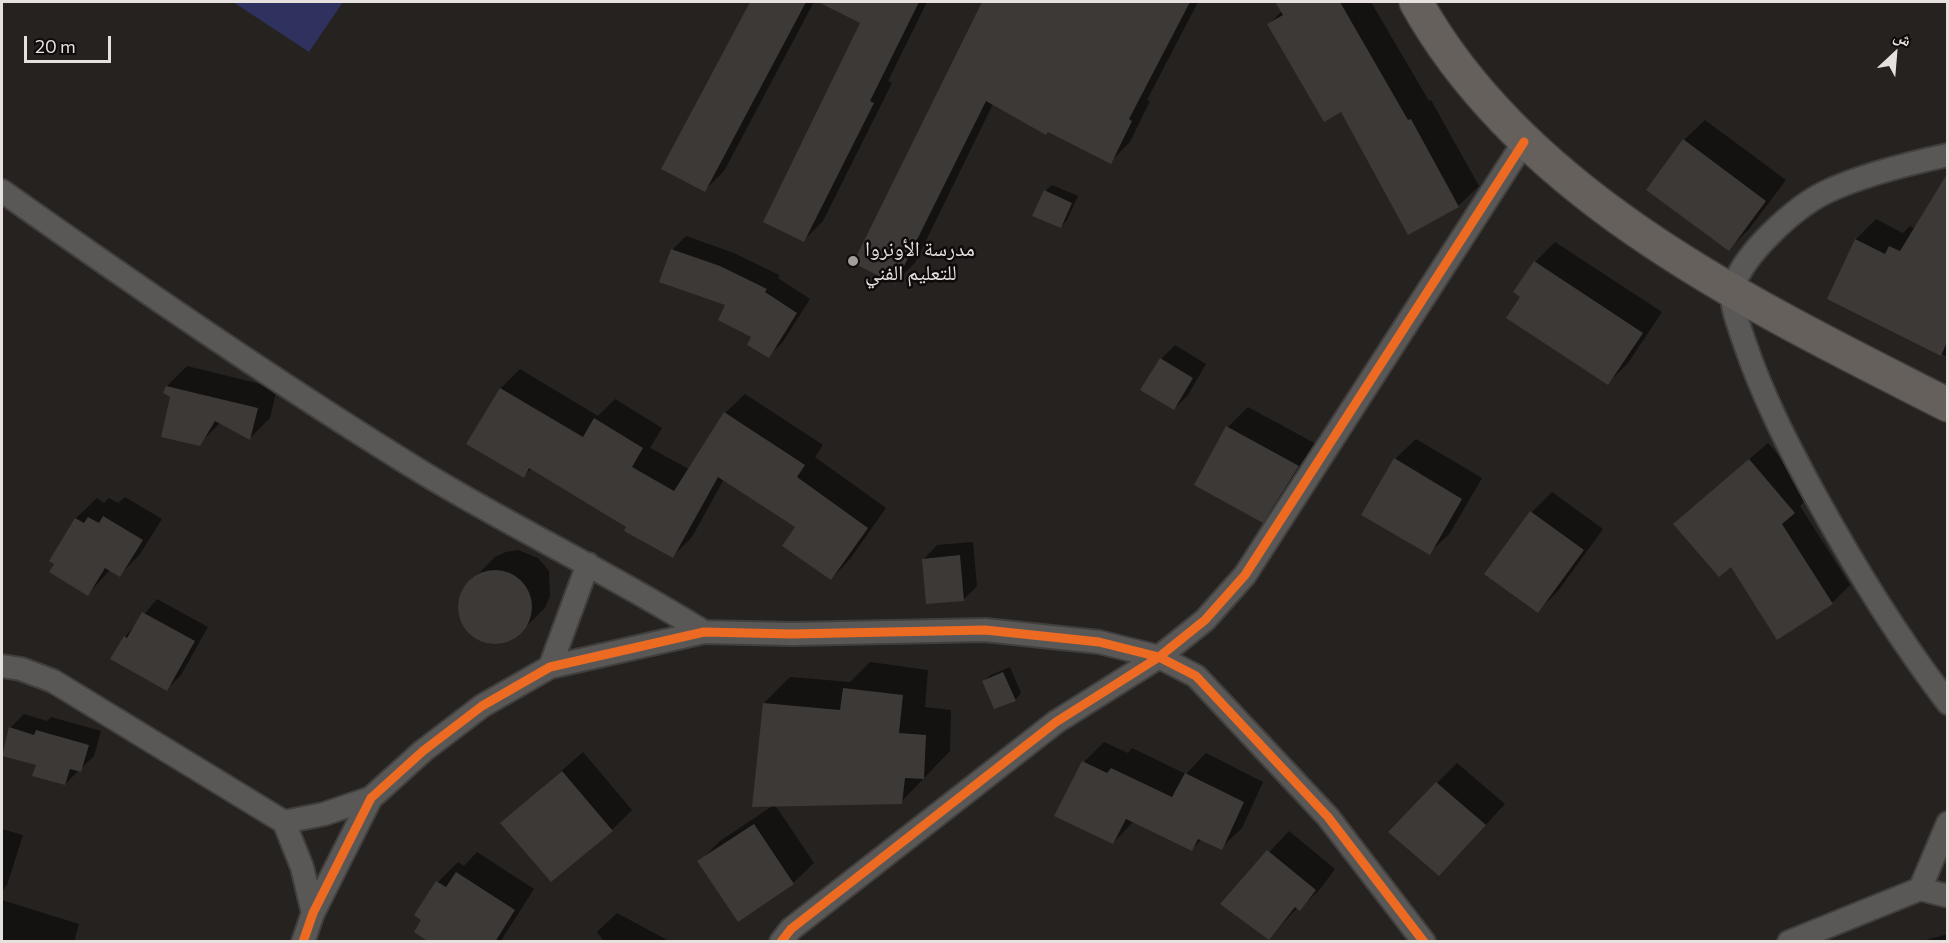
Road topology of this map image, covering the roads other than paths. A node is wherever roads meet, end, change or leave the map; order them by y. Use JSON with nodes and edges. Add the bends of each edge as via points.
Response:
{"nodes":[{"id":1,"x":1416,"y":2,"type":"edge"},
{"id":2,"x":1524,"y":142,"type":"junction"},
{"id":3,"x":1947,"y":154,"type":"edge"},
{"id":4,"x":2,"y":191,"type":"edge"},
{"id":5,"x":1732,"y":290,"type":"junction"},
{"id":6,"x":1947,"y":405,"type":"edge"},
{"id":7,"x":588,"y":564,"type":"junction"},
{"id":8,"x":704,"y":632,"type":"junction"},
{"id":9,"x":1159,"y":657,"type":"junction"},
{"id":10,"x":2,"y":666,"type":"edge"},
{"id":11,"x":550,"y":667,"type":"junction"},
{"id":12,"x":1947,"y":703,"type":"edge"},
{"id":13,"x":371,"y":798,"type":"junction"},
{"id":14,"x":284,"y":822,"type":"junction"},
{"id":15,"x":1947,"y":823,"type":"edge"},
{"id":16,"x":1920,"y":889,"type":"junction"},
{"id":17,"x":1947,"y":896,"type":"edge"},
{"id":18,"x":313,"y":913,"type":"junction"},
{"id":19,"x":303,"y":942,"type":"edge"},
{"id":20,"x":782,"y":942,"type":"edge"},
{"id":21,"x":1424,"y":942,"type":"edge"},
{"id":22,"x":1789,"y":942,"type":"edge"}],
"edges":[{"from":1,"to":2,"type":"main road","via":[[1476,88]]},
{"from":2,"to":5,"type":"main road","via":[[1619,218]]},
{"from":2,"to":9,"type":"street","via":[[1245,575],[1211,614]]},
{"from":3,"to":5,"type":"street","via":[[1824,193],[1755,250],[1743,264]]},
{"from":4,"to":7,"type":"street","via":[[234,352],[422,472]]},
{"from":5,"to":6,"type":"main road"},
{"from":5,"to":12,"type":"street","via":[[1749,357],[1784,439],[1850,560]]},
{"from":7,"to":8,"type":"street"},
{"from":7,"to":11,"type":"street"},
{"from":8,"to":9,"type":"street","via":[[985,630],[1089,640]]},
{"from":8,"to":11,"type":"street"},
{"from":9,"to":20,"type":"street","via":[[1056,722],[791,929]]},
{"from":9,"to":21,"type":"street","via":[[1196,676],[1228,707],[1328,817]]},
{"from":10,"to":14,"type":"street","via":[[52,681]]},
{"from":11,"to":13,"type":"street","via":[[482,706],[423,751]]},
{"from":13,"to":14,"type":"street","via":[[340,810]]},
{"from":13,"to":18,"type":"street"},
{"from":14,"to":18,"type":"street","via":[[302,867]]},
{"from":15,"to":16,"type":"street"},
{"from":16,"to":17,"type":"street"},
{"from":16,"to":22,"type":"street"},
{"from":18,"to":19,"type":"street"}]}
